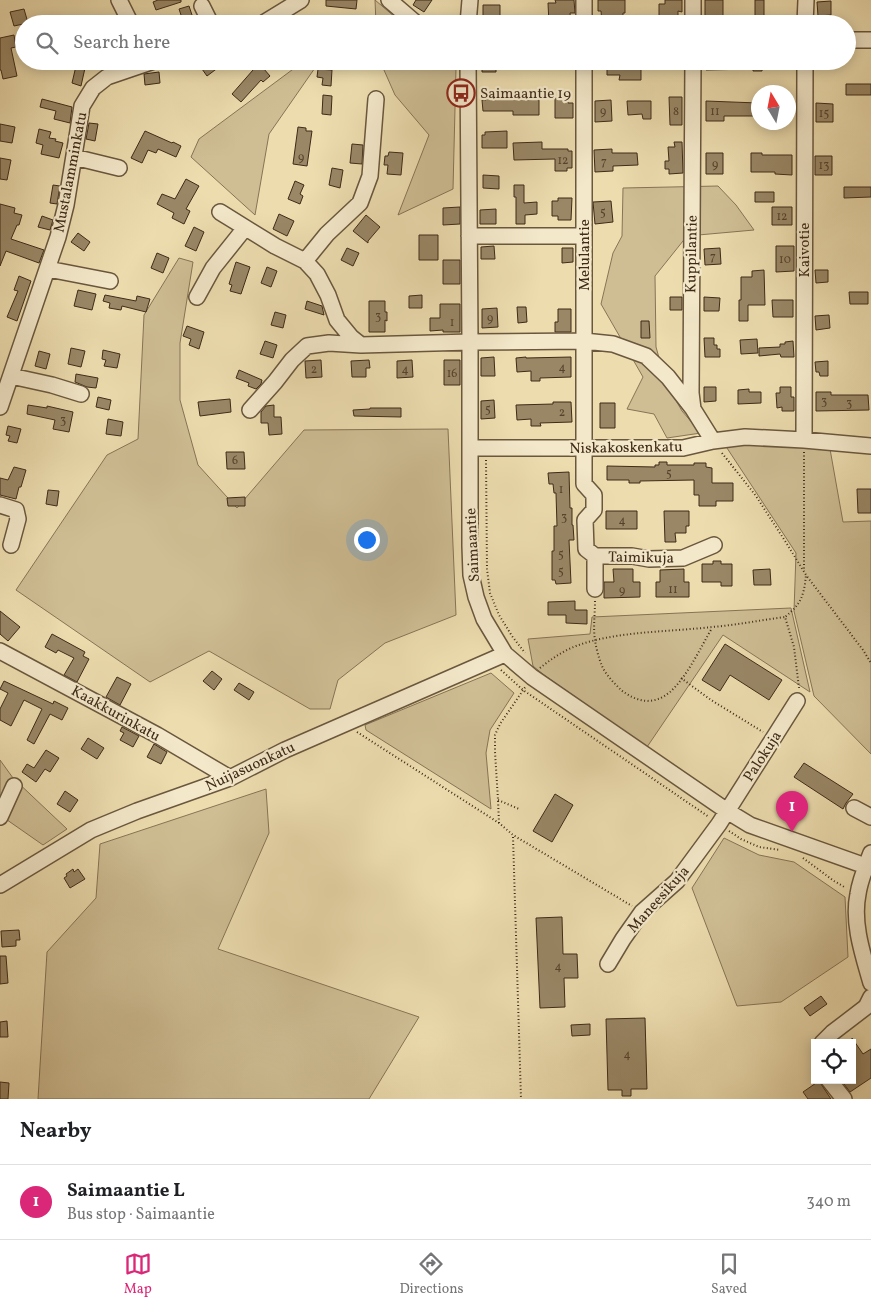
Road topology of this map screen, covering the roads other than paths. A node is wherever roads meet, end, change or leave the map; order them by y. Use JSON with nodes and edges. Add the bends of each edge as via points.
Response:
{"nodes":[{"id":1,"x":119,"y":0,"type":"edge"},
{"id":2,"x":301,"y":0,"type":"edge"},
{"id":3,"x":389,"y":0,"type":"edge"},
{"id":4,"x":470,"y":0,"type":"edge"},
{"id":5,"x":584,"y":0,"type":"edge"},
{"id":6,"x":693,"y":0,"type":"edge"},
{"id":7,"x":806,"y":0,"type":"edge"},
{"id":8,"x":202,"y":6,"type":"dead end"},
{"id":9,"x":126,"y":15,"type":"edge"},
{"id":10,"x":206,"y":15,"type":"edge"},
{"id":11,"x":277,"y":15,"type":"edge"},
{"id":12,"x":406,"y":15,"type":"edge"},
{"id":13,"x":469,"y":15,"type":"edge"},
{"id":14,"x":584,"y":15,"type":"edge"},
{"id":15,"x":693,"y":15,"type":"edge"},
{"id":16,"x":805,"y":15,"type":"edge"},
{"id":17,"x":856,"y":40,"type":"edge"},
{"id":18,"x":871,"y":40,"type":"edge"},
{"id":19,"x":127,"y":70,"type":"edge"},
{"id":20,"x":468,"y":70,"type":"edge"},
{"id":21,"x":584,"y":70,"type":"edge"},
{"id":22,"x":693,"y":70,"type":"edge"},
{"id":23,"x":805,"y":70,"type":"edge"},
{"id":24,"x":376,"y":99,"type":"dead end"},
{"id":25,"x":74,"y":157,"type":"junction"},
{"id":26,"x":119,"y":168,"type":"dead end"},
{"id":27,"x":220,"y":212,"type":"dead end"},
{"id":28,"x":245,"y":228,"type":"junction"},
{"id":29,"x":469,"y":236,"type":"junction"},
{"id":30,"x":584,"y":236,"type":"junction"},
{"id":31,"x":305,"y":261,"type":"junction"},
{"id":32,"x":48,"y":269,"type":"junction"},
{"id":33,"x":110,"y":281,"type":"dead end"},
{"id":34,"x":197,"y":297,"type":"dead end"},
{"id":35,"x":584,"y":341,"type":"junction"},
{"id":36,"x":470,"y":342,"type":"junction"},
{"id":37,"x":360,"y":345,"type":"junction"},
{"id":38,"x":10,"y":376,"type":"junction"},
{"id":39,"x":81,"y":394,"type":"dead end"},
{"id":40,"x":0,"y":408,"type":"edge"},
{"id":41,"x":693,"y":409,"type":"junction"},
{"id":42,"x":250,"y":410,"type":"dead end"},
{"id":43,"x":804,"y":440,"type":"junction"},
{"id":44,"x":714,"y":441,"type":"junction"},
{"id":45,"x":871,"y":446,"type":"edge"},
{"id":46,"x":478,"y":447,"type":"junction"},
{"id":47,"x":584,"y":448,"type":"junction"},
{"id":48,"x":0,"y":505,"type":"edge"},
{"id":49,"x":714,"y":544,"type":"dead end"},
{"id":50,"x":11,"y":546,"type":"dead end"},
{"id":51,"x":595,"y":556,"type":"junction"},
{"id":52,"x":595,"y":589,"type":"road end"},
{"id":53,"x":0,"y":651,"type":"edge"},
{"id":54,"x":499,"y":657,"type":"junction"},
{"id":55,"x":797,"y":701,"type":"road end"},
{"id":56,"x":230,"y":778,"type":"junction"},
{"id":57,"x":14,"y":786,"type":"dead end"},
{"id":58,"x":854,"y":808,"type":"dead end"},
{"id":59,"x":727,"y":810,"type":"junction"},
{"id":60,"x":0,"y":817,"type":"edge"},
{"id":61,"x":871,"y":817,"type":"edge"},
{"id":62,"x":869,"y":862,"type":"edge"},
{"id":63,"x":0,"y":885,"type":"edge"},
{"id":64,"x":608,"y":964,"type":"dead end"},
{"id":65,"x":871,"y":982,"type":"edge"},
{"id":66,"x":871,"y":997,"type":"edge"},
{"id":67,"x":826,"y":1039,"type":"edge"},
{"id":68,"x":832,"y":1084,"type":"edge"},
{"id":69,"x":844,"y":1099,"type":"edge"}],
"edges":[{"from":1,"to":9,"type":"street"},
{"from":2,"to":11,"type":"street"},
{"from":3,"to":12,"type":"street"},
{"from":4,"to":13,"type":"street"},
{"from":5,"to":14,"type":"street"},
{"from":6,"to":15,"type":"street"},
{"from":7,"to":16,"type":"street"},
{"from":8,"to":10,"type":"street"},
{"from":17,"to":18,"type":"street"},
{"from":19,"to":25,"type":"street","name":"Mustalamminkatu","via":[[107,77],[92,88],[82,106]]},
{"from":20,"to":29,"type":"street","name":"Saimaantie"},
{"from":21,"to":30,"type":"street","name":"Melulantie"},
{"from":22,"to":41,"type":"street","name":"Kuppilantie","via":[[690,357]]},
{"from":23,"to":43,"type":"street","name":"Kaivotie"},
{"from":24,"to":31,"type":"street","via":[[370,176],[360,203],[327,234]]},
{"from":25,"to":26,"type":"street"},
{"from":25,"to":32,"type":"street","name":"Mustalamminkatu","via":[[66,205]]},
{"from":27,"to":28,"type":"street"},
{"from":28,"to":31,"type":"street"},
{"from":28,"to":34,"type":"street","via":[[213,268]]},
{"from":29,"to":30,"type":"street"},
{"from":29,"to":36,"type":"street","name":"Saimaantie"},
{"from":30,"to":35,"type":"street","name":"Melulantie"},
{"from":31,"to":37,"type":"street","via":[[328,294],[337,320]]},
{"from":32,"to":33,"type":"street"},
{"from":32,"to":38,"type":"street","name":"Mustalamminkatu"},
{"from":35,"to":36,"type":"street"},
{"from":35,"to":41,"type":"street","via":[[613,344],[646,356],[668,377]]},
{"from":35,"to":47,"type":"street","name":"Melulantie"},
{"from":36,"to":37,"type":"street"},
{"from":36,"to":46,"type":"street","name":"Saimaantie"},
{"from":37,"to":42,"type":"street","via":[[329,343],[307,346]]},
{"from":38,"to":39,"type":"street"},
{"from":38,"to":40,"type":"street","name":"Mustalamminkatu"},
{"from":41,"to":44,"type":"street","name":"Kuppilantie"},
{"from":43,"to":44,"type":"street","name":"Niskakoskenkatu","via":[[745,436]]},
{"from":43,"to":45,"type":"street","name":"Niskakoskenkatu"},
{"from":44,"to":47,"type":"street","name":"Niskakoskenkatu","via":[[683,448]]},
{"from":46,"to":47,"type":"street","name":"Niskakoskenkatu"},
{"from":46,"to":54,"type":"street","name":"Saimaantie","via":[[470,546],[472,575],[476,597]]},
{"from":47,"to":51,"type":"street","name":"Taimikuja","via":[[584,484],[594,495],[594,510],[585,520],[586,549]]},
{"from":48,"to":50,"type":"street","via":[[16,510],[18,519]]},
{"from":49,"to":51,"type":"street","name":"Taimikuja","via":[[683,558]]},
{"from":51,"to":52,"type":"street"},
{"from":53,"to":56,"type":"street","name":"Kaakkurinkatu"},
{"from":54,"to":56,"type":"street","name":"Nuijasuonkatu","via":[[345,723]]},
{"from":54,"to":59,"type":"street","name":"Saimaantie","via":[[536,669]]},
{"from":55,"to":59,"type":"street","name":"Palokuja"},
{"from":56,"to":63,"type":"street","name":"Nuijasuonkatu","via":[[92,830]]},
{"from":57,"to":60,"type":"street"},
{"from":58,"to":61,"type":"street"},
{"from":59,"to":62,"type":"street","name":"Saimaantie","via":[[750,824]]},
{"from":59,"to":64,"type":"street","name":"Maneesikuja","via":[[677,881],[642,912]]},
{"from":62,"to":65,"type":"street","via":[[857,894],[857,918],[862,954]]},
{"from":66,"to":67,"type":"street","via":[[866,1007]]},
{"from":68,"to":69,"type":"street"}]}
